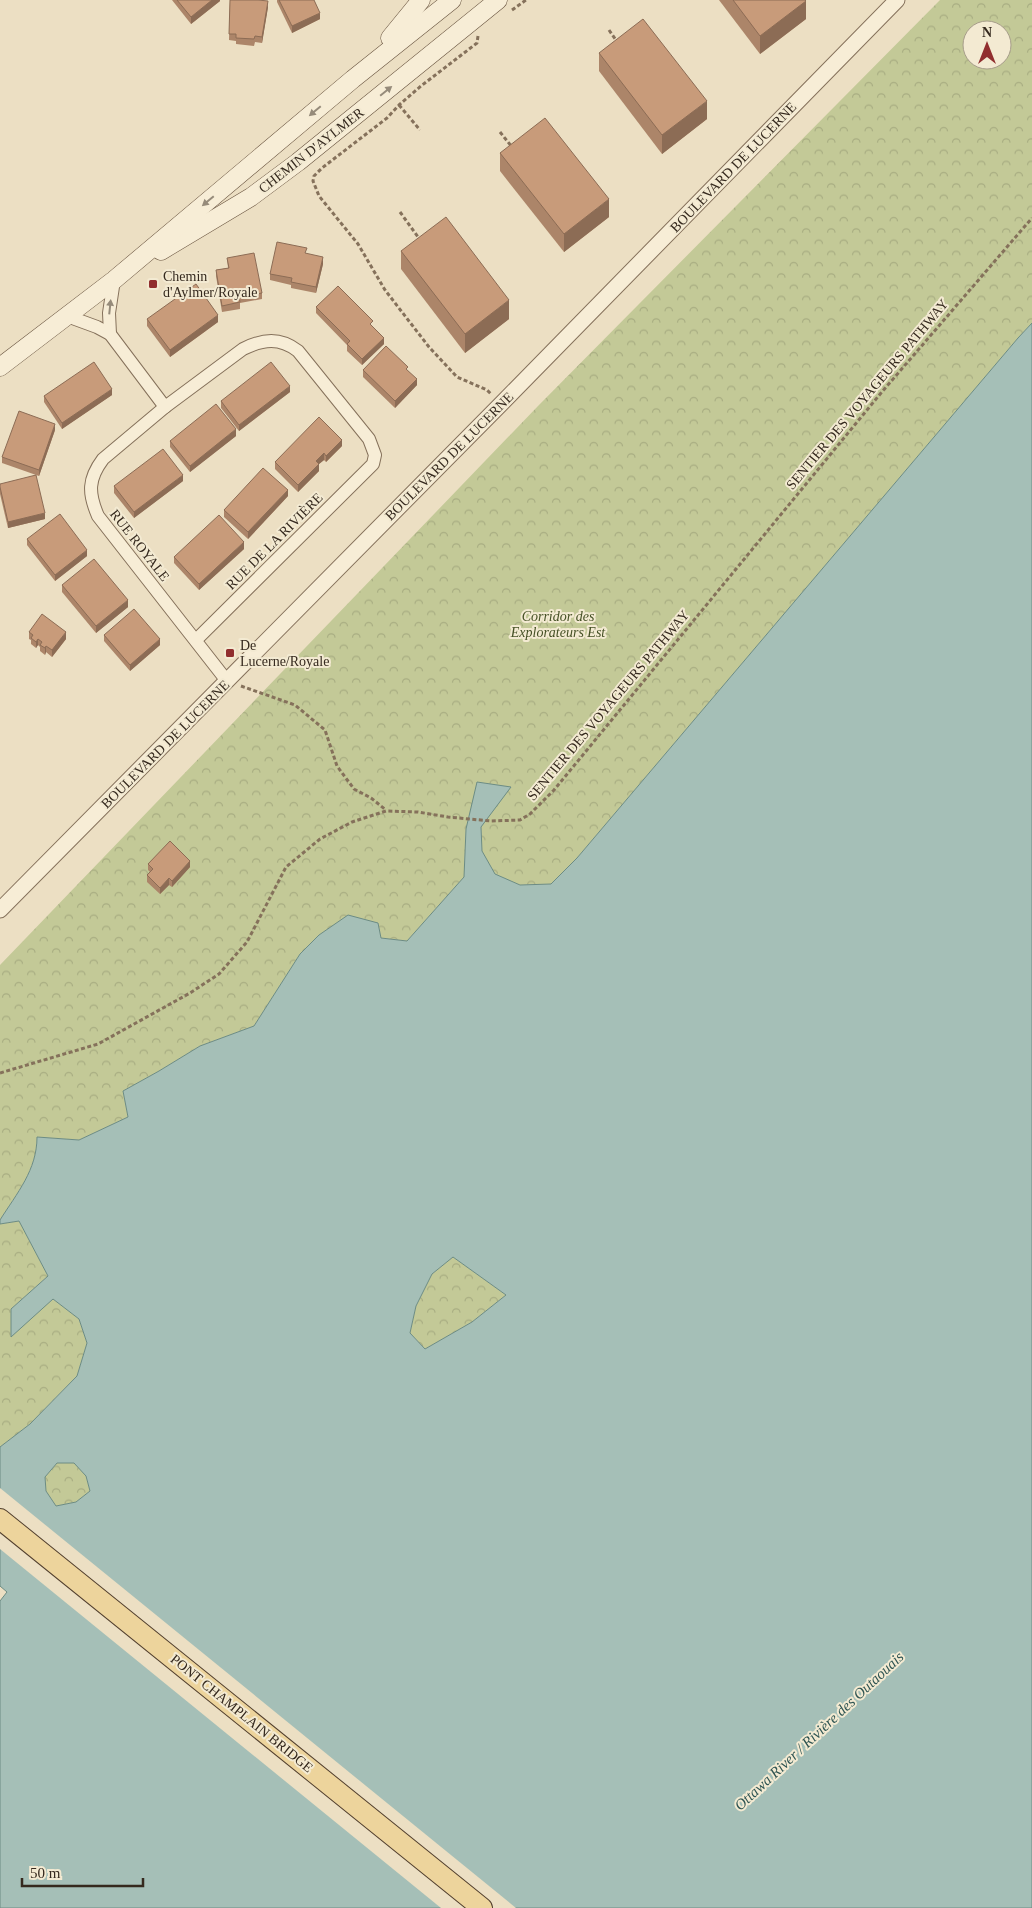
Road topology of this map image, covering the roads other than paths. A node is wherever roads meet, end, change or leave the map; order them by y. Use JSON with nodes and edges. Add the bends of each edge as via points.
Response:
{"nodes":[{"id":1,"x":421,"y":0,"type":"edge"},
{"id":2,"x":452,"y":0,"type":"edge"},
{"id":3,"x":495,"y":0,"type":"edge"},
{"id":4,"x":896,"y":0,"type":"edge"},
{"id":5,"x":353,"y":79,"type":"junction"},
{"id":6,"x":114,"y":280,"type":"junction"},
{"id":7,"x":66,"y":316,"type":"junction"},
{"id":8,"x":110,"y":334,"type":"junction"},
{"id":9,"x":0,"y":367,"type":"edge"},
{"id":10,"x":165,"y":406,"type":"junction"},
{"id":11,"x":373,"y":464,"type":"joint"},
{"id":12,"x":196,"y":640,"type":"junction"},
{"id":13,"x":228,"y":681,"type":"junction"},
{"id":14,"x":0,"y":910,"type":"edge"},
{"id":15,"x":0,"y":1519,"type":"edge"},
{"id":16,"x":482,"y":1908,"type":"edge"}],
"edges":[{"from":1,"to":5,"type":"main road"},
{"from":2,"to":5,"type":"main road","name":"CHEMIN D'AYLMER"},
{"from":6,"to":3,"type":"main road","name":"CHEMIN D'AYLMER","one_way":true,"via":[[251,197]]},
{"from":4,"to":13,"type":"street","name":"BOULEVARD DE LUCERNE"},
{"from":5,"to":6,"type":"main road","name":"CHEMIN D'AYLMER","one_way":true},
{"from":6,"to":7,"type":"main road","name":"CHEMIN D'AYLMER"},
{"from":8,"to":6,"type":"street","one_way":true,"via":[[109,313]]},
{"from":7,"to":8,"type":"street"},
{"from":7,"to":9,"type":"main road","name":"CHEMIN D'AYLMER"},
{"from":8,"to":10,"type":"street"},
{"from":10,"to":11,"type":"street","name":"RUE ROYALE","via":[[243,349],[266,340],[279,341],[298,351],[369,440],[375,455]]},
{"from":10,"to":12,"type":"street","name":"RUE ROYALE","via":[[96,470],[91,481],[92,504],[98,516]]},
{"from":11,"to":12,"type":"street","name":"RUE DE LA RIVIÈRE"},
{"from":12,"to":13,"type":"street","name":"RUE ROYALE"},
{"from":13,"to":14,"type":"street","name":"BOULEVARD DE LUCERNE"},
{"from":15,"to":16,"type":"main road","name":"PONT CHAMPLAIN BRIDGE"}]}
